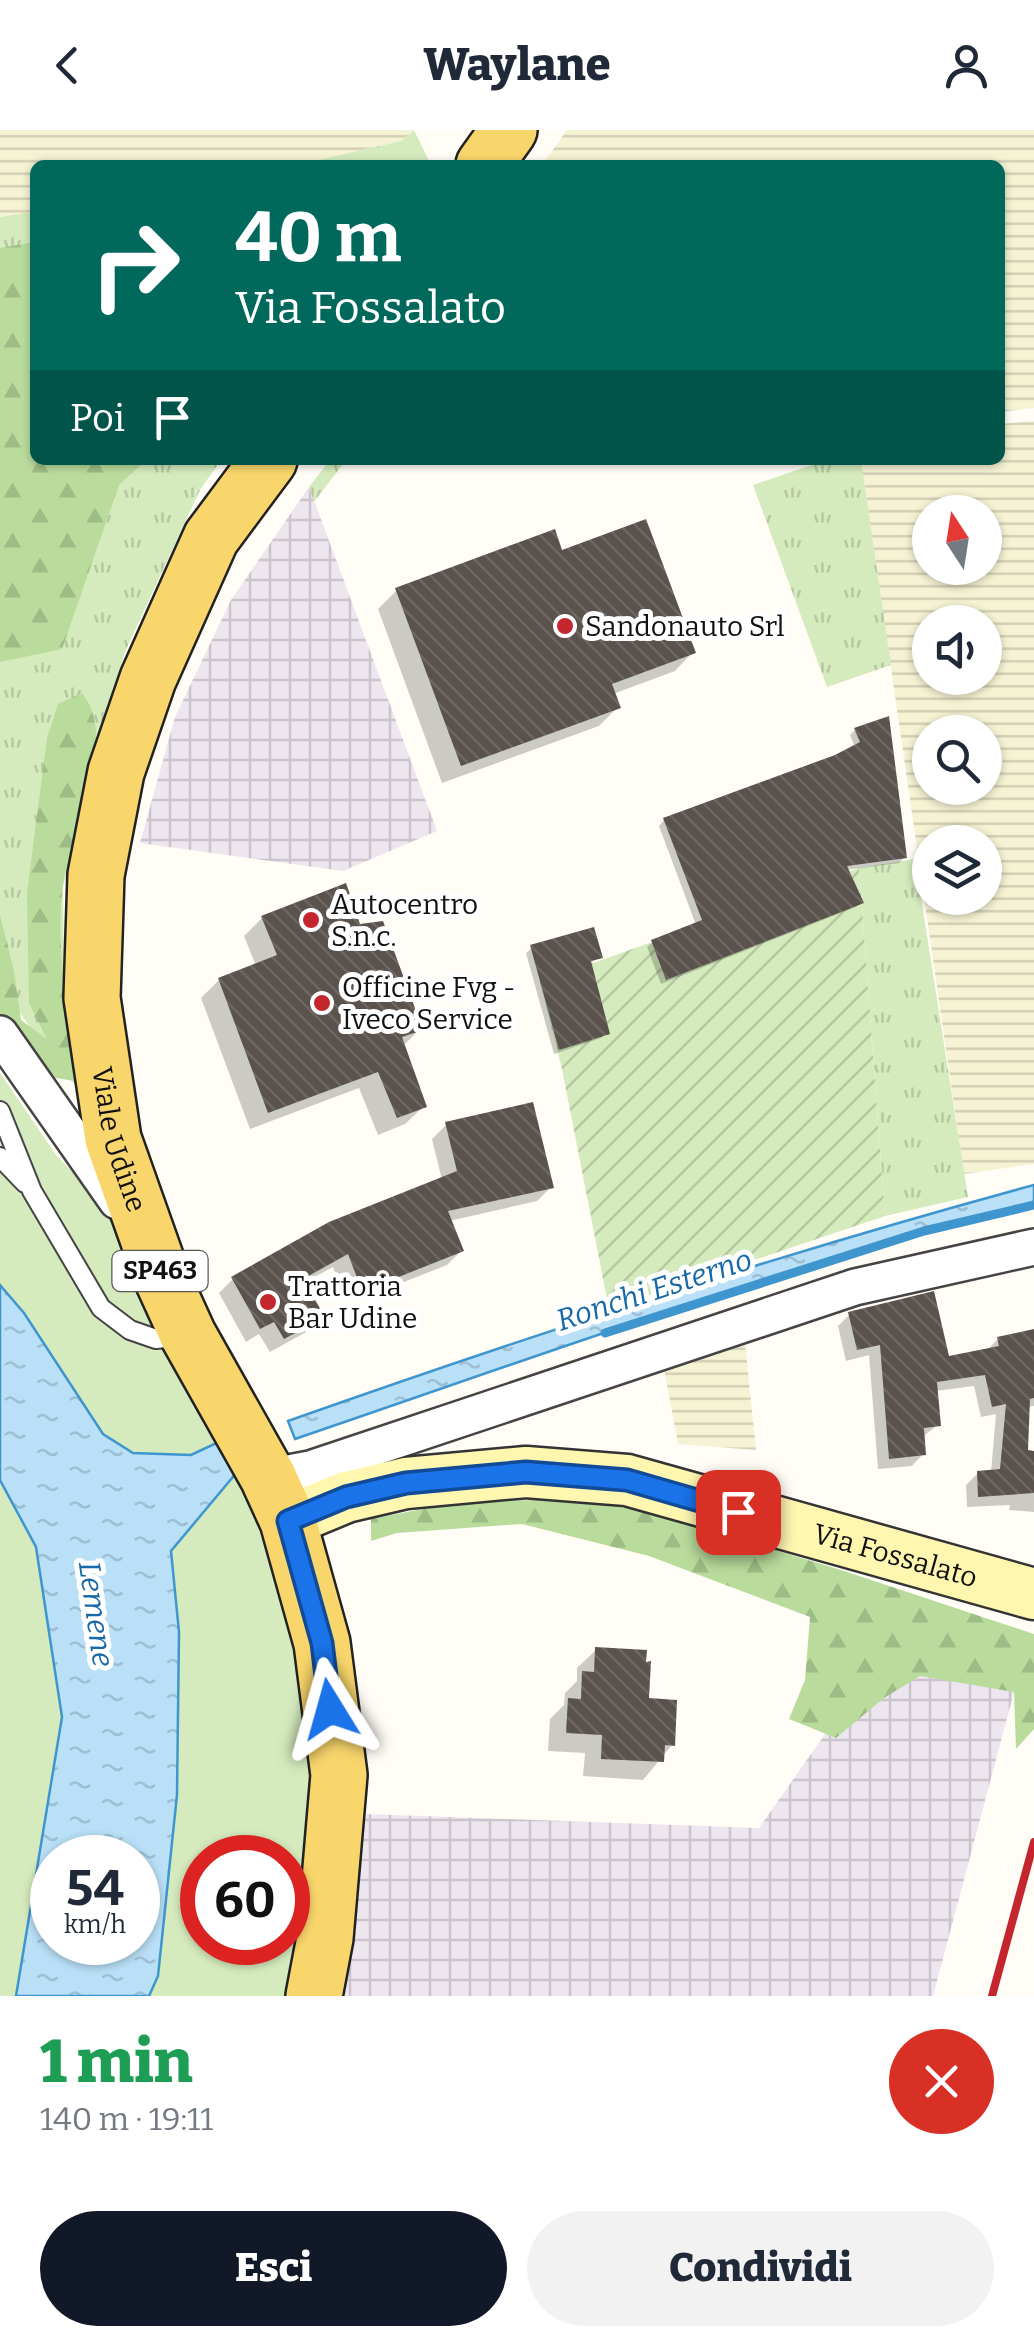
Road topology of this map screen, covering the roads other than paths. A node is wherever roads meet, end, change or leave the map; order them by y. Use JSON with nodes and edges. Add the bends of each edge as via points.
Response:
{"nodes":[{"id":1,"x":509,"y":130,"type":"edge"},
{"id":2,"x":488,"y":160,"type":"edge"},
{"id":3,"x":264,"y":465,"type":"edge"},
{"id":4,"x":0,"y":1034,"type":"edge"},
{"id":5,"x":0,"y":1111,"type":"edge"},
{"id":6,"x":0,"y":1157,"type":"edge"},
{"id":7,"x":32,"y":1191,"type":"junction"},
{"id":8,"x":1034,"y":1247,"type":"edge"},
{"id":9,"x":164,"y":1280,"type":"junction"},
{"id":10,"x":188,"y":1335,"type":"junction"},
{"id":11,"x":278,"y":1499,"type":"junction"},
{"id":12,"x":1034,"y":1594,"type":"edge"},
{"id":13,"x":314,"y":1996,"type":"edge"}],
"edges":[{"from":1,"to":2,"type":"main road"},
{"from":3,"to":9,"type":"main road","name":"Viale Udine","number":"SP463","via":[[211,538],[148,679],[116,772],[96,874],[92,998],[113,1138]]},
{"from":4,"to":9,"type":"street","via":[[101,1174]]},
{"from":5,"to":7,"type":"lane"},
{"from":6,"to":7,"type":"lane"},
{"from":7,"to":10,"type":"lane","via":[[101,1308],[156,1339]]},
{"from":8,"to":11,"type":"street","via":[[855,1288],[328,1464]]},
{"from":9,"to":10,"type":"main road","name":"Viale Udine","number":"SP463"},
{"from":10,"to":11,"type":"main road","name":"Viale Udine","number":"SP463"},
{"from":11,"to":12,"type":"street","name":"Via Fossalato","via":[[346,1497],[406,1483],[526,1472],[627,1480]]},
{"from":11,"to":13,"type":"main road","name":"Viale Udine","number":"SP463","via":[[322,1643],[339,1775]]}]}
